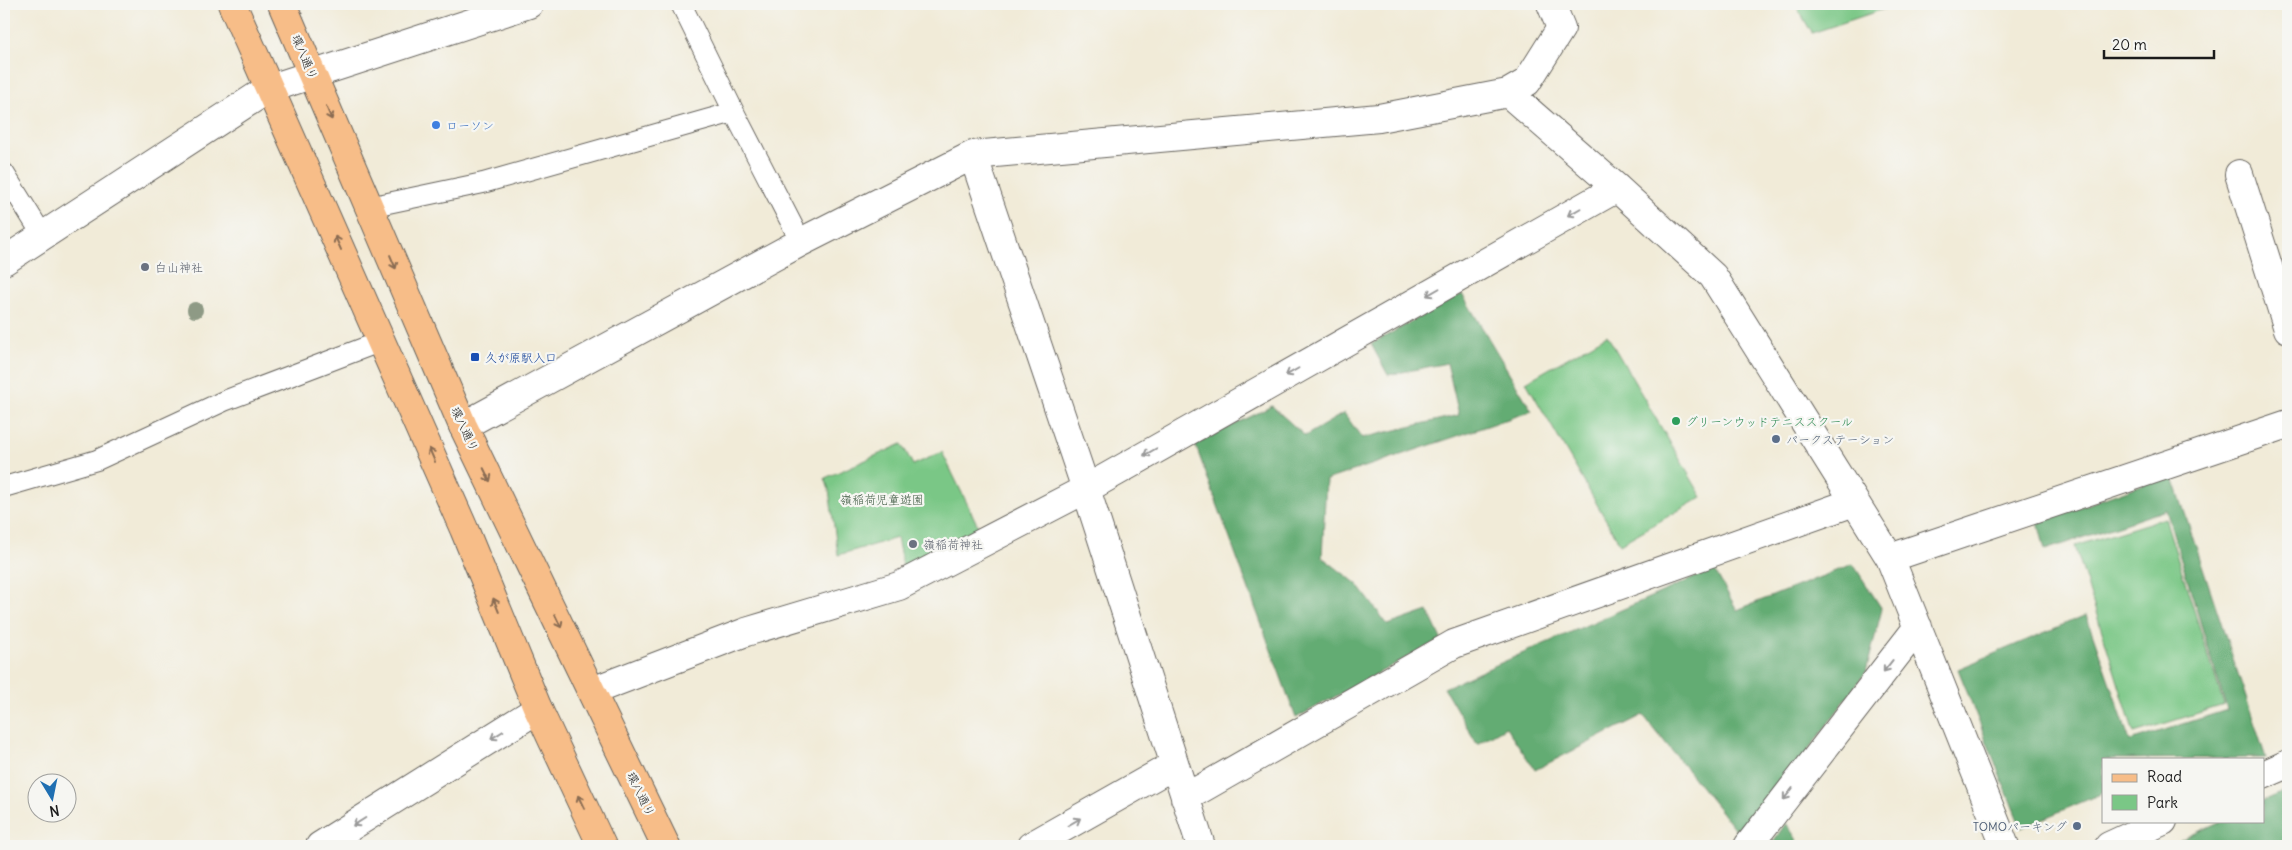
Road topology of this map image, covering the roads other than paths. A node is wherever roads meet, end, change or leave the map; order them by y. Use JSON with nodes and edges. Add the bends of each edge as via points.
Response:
{"nodes":[{"id":1,"x":232,"y":4,"type":"edge"},
{"id":2,"x":282,"y":4,"type":"edge"},
{"id":3,"x":528,"y":4,"type":"edge"},
{"id":4,"x":681,"y":4,"type":"edge"},
{"id":5,"x":1551,"y":4,"type":"edge"},
{"id":6,"x":312,"y":75,"type":"junction"},
{"id":7,"x":268,"y":89,"type":"junction"},
{"id":8,"x":1508,"y":93,"type":"junction"},
{"id":9,"x":734,"y":112,"type":"junction"},
{"id":10,"x":973,"y":155,"type":"junction"},
{"id":11,"x":4,"y":173,"type":"edge"},
{"id":12,"x":2239,"y":174,"type":"dead end"},
{"id":13,"x":1617,"y":188,"type":"junction"},
{"id":14,"x":369,"y":207,"type":"junction"},
{"id":15,"x":43,"y":236,"type":"junction"},
{"id":16,"x":801,"y":242,"type":"junction"},
{"id":17,"x":4,"y":261,"type":"edge"},
{"id":18,"x":2288,"y":329,"type":"edge"},
{"id":19,"x":382,"y":342,"type":"junction"},
{"id":20,"x":2288,"y":424,"type":"edge"},
{"id":21,"x":463,"y":426,"type":"junction"},
{"id":22,"x":4,"y":487,"type":"edge"},
{"id":23,"x":1086,"y":489,"type":"junction"},
{"id":24,"x":1854,"y":502,"type":"junction"},
{"id":25,"x":1890,"y":558,"type":"junction"},
{"id":26,"x":1918,"y":627,"type":"junction"},
{"id":27,"x":592,"y":691,"type":"junction"},
{"id":28,"x":538,"y":709,"type":"junction"},
{"id":29,"x":2288,"y":764,"type":"edge"},
{"id":30,"x":1174,"y":765,"type":"junction"},
{"id":31,"x":2264,"y":775,"type":"edge"},
{"id":32,"x":1184,"y":798,"type":"junction"},
{"id":33,"x":2161,"y":822,"type":"edge"},
{"id":34,"x":320,"y":846,"type":"edge"},
{"id":35,"x":602,"y":846,"type":"edge"},
{"id":36,"x":666,"y":846,"type":"edge"},
{"id":37,"x":1031,"y":846,"type":"edge"},
{"id":38,"x":1201,"y":846,"type":"edge"},
{"id":39,"x":1748,"y":846,"type":"edge"},
{"id":40,"x":2005,"y":846,"type":"edge"},
{"id":41,"x":2109,"y":846,"type":"edge"}],
"edges":[{"from":1,"to":7,"type":"main road"},
{"from":2,"to":6,"type":"main road","name":"環八通り"},
{"from":3,"to":6,"type":"street"},
{"from":4,"to":9,"type":"lane"},
{"from":5,"to":8,"type":"street","via":[[1561,28],[1526,82]]},
{"from":6,"to":7,"type":"street"},
{"from":6,"to":14,"type":"main road","name":"環八通り","one_way":true},
{"from":7,"to":15,"type":"street"},
{"from":19,"to":7,"type":"main road","one_way":true},
{"from":8,"to":10,"type":"street","via":[[1379,118]]},
{"from":8,"to":13,"type":"street"},
{"from":9,"to":14,"type":"lane","via":[[483,183]]},
{"from":9,"to":16,"type":"lane"},
{"from":10,"to":16,"type":"street"},
{"from":10,"to":23,"type":"street"},
{"from":11,"to":15,"type":"lane"},
{"from":12,"to":18,"type":"street"},
{"from":13,"to":23,"type":"street","one_way":true},
{"from":13,"to":24,"type":"street","via":[[1713,276]]},
{"from":14,"to":21,"type":"main road","name":"環八通り","one_way":true},
{"from":15,"to":17,"type":"street"},
{"from":16,"to":21,"type":"street"},
{"from":19,"to":22,"type":"lane","via":[[224,401],[97,460]]},
{"from":28,"to":19,"type":"main road","one_way":true},
{"from":20,"to":25,"type":"street"},
{"from":21,"to":27,"type":"main road","name":"環八通り","one_way":true},
{"from":23,"to":27,"type":"street","via":[[899,586],[746,632]]},
{"from":23,"to":30,"type":"street"},
{"from":24,"to":25,"type":"street"},
{"from":24,"to":32,"type":"street","via":[[1454,644]]},
{"from":25,"to":26,"type":"street"},
{"from":26,"to":39,"type":"street","one_way":true},
{"from":26,"to":40,"type":"street"},
{"from":27,"to":36,"type":"main road","name":"環八通り"},
{"from":28,"to":34,"type":"street","one_way":true},
{"from":35,"to":28,"type":"main road","one_way":true},
{"from":29,"to":31,"type":"street"},
{"from":30,"to":32,"type":"street"},
{"from":37,"to":30,"type":"street","one_way":true},
{"from":32,"to":38,"type":"street"},
{"from":33,"to":41,"type":"street"}]}
